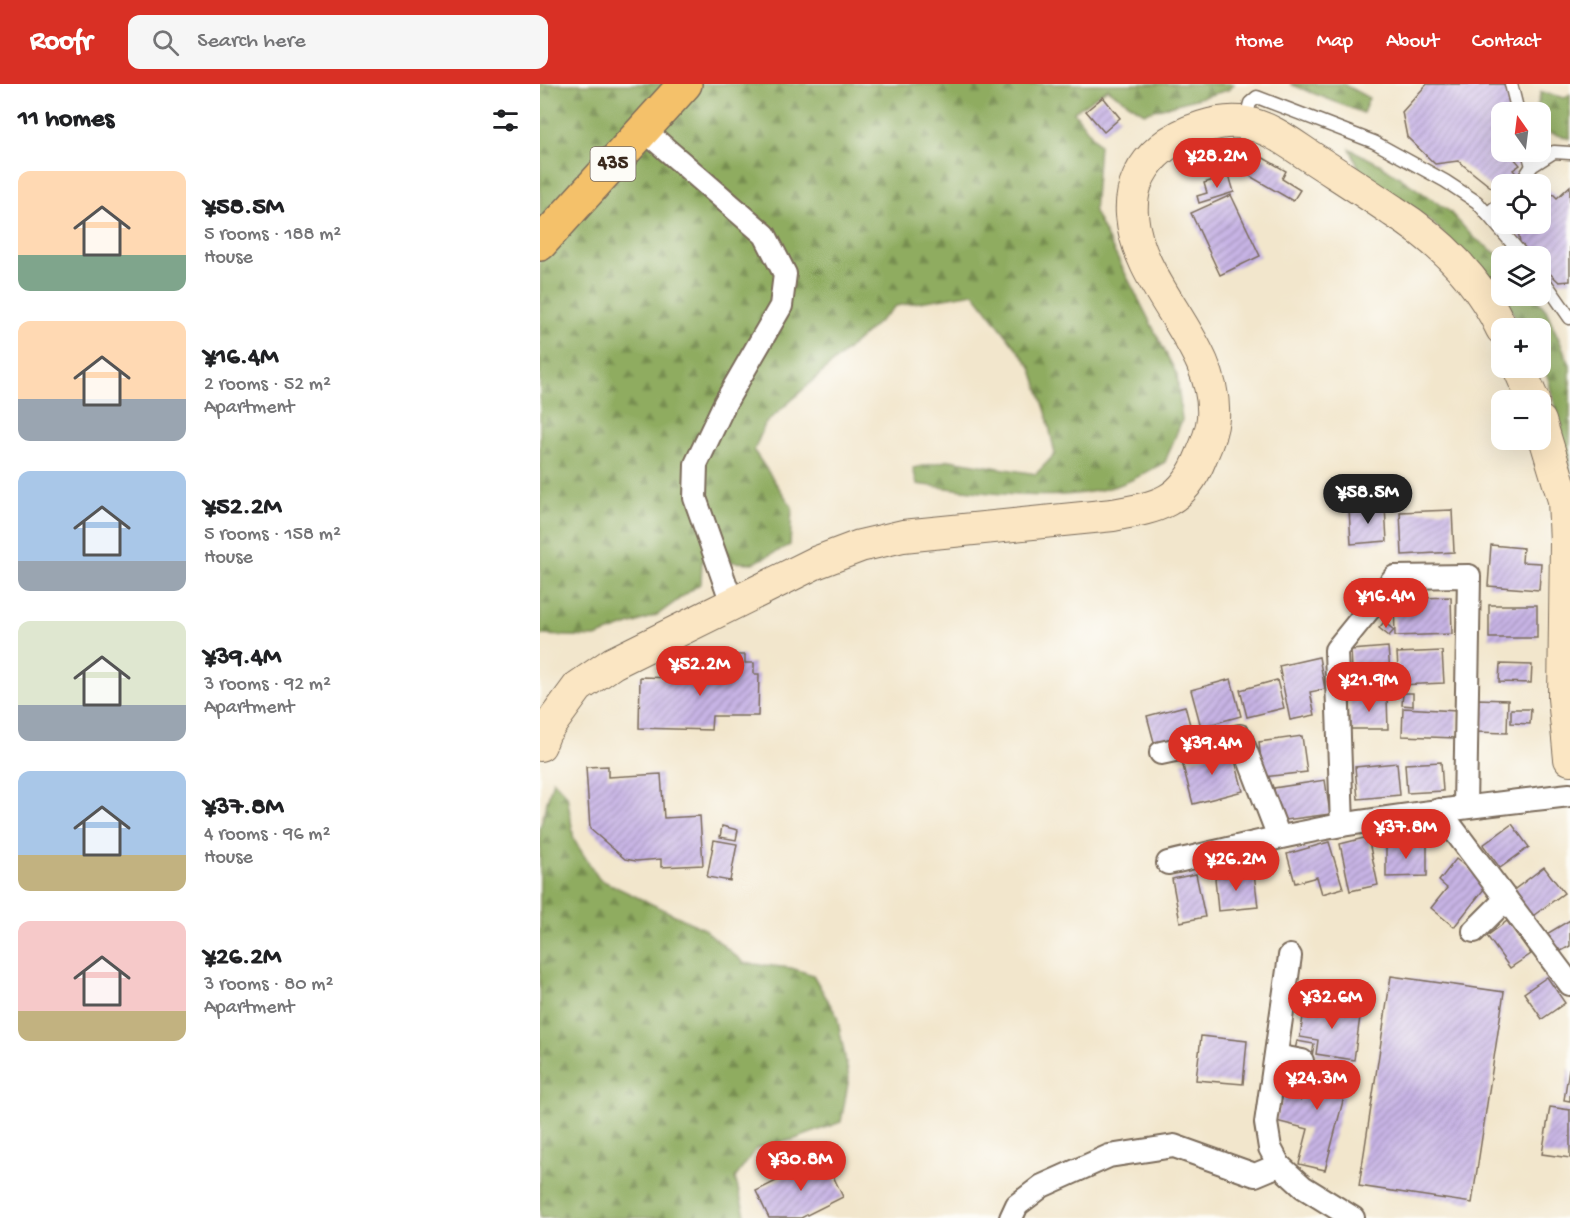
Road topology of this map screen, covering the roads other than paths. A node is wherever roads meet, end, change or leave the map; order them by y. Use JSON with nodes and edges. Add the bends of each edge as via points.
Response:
{"nodes":[{"id":1,"x":685,"y":84,"type":"edge"},
{"id":2,"x":1511,"y":84,"type":"edge"},
{"id":3,"x":1516,"y":102,"type":"edge"},
{"id":4,"x":1244,"y":123,"type":"junction"},
{"id":5,"x":644,"y":130,"type":"junction"},
{"id":6,"x":1570,"y":153,"type":"edge"},
{"id":7,"x":1531,"y":162,"type":"edge"},
{"id":8,"x":1532,"y":166,"type":"junction"},
{"id":9,"x":1527,"y":174,"type":"edge"},
{"id":10,"x":1491,"y":211,"type":"edge"},
{"id":11,"x":1487,"y":214,"type":"junction"},
{"id":12,"x":540,"y":244,"type":"edge"},
{"id":13,"x":1515,"y":246,"type":"edge"},
{"id":14,"x":1551,"y":290,"type":"edge"},
{"id":15,"x":1496,"y":318,"type":"edge"},
{"id":16,"x":1570,"y":318,"type":"edge"},
{"id":17,"x":1549,"y":450,"type":"edge"},
{"id":18,"x":732,"y":603,"type":"junction"},
{"id":19,"x":540,"y":746,"type":"edge"},
{"id":20,"x":1161,"y":753,"type":"dead end"},
{"id":21,"x":1570,"y":759,"type":"edge"},
{"id":22,"x":1570,"y":795,"type":"edge"},
{"id":23,"x":1465,"y":807,"type":"junction"},
{"id":24,"x":1439,"y":810,"type":"junction"},
{"id":25,"x":1342,"y":825,"type":"junction"},
{"id":26,"x":1279,"y":837,"type":"junction"},
{"id":27,"x":1168,"y":863,"type":"dead end"},
{"id":28,"x":1506,"y":899,"type":"junction"},
{"id":29,"x":1474,"y":931,"type":"dead end"},
{"id":30,"x":1290,"y":956,"type":"dead end"},
{"id":31,"x":1570,"y":984,"type":"edge"},
{"id":32,"x":1276,"y":1056,"type":"junction"},
{"id":33,"x":1302,"y":1061,"type":"dead end"},
{"id":34,"x":1279,"y":1165,"type":"junction"},
{"id":35,"x":1011,"y":1218,"type":"edge"},
{"id":36,"x":1353,"y":1218,"type":"edge"}],
"edges":[{"from":1,"to":5,"type":"highway","number":"435"},
{"from":2,"to":3,"type":"lane"},
{"from":4,"to":11,"type":"lane","via":[[1250,103],[1257,97],[1374,141],[1461,191]]},
{"from":4,"to":15,"type":"street","via":[[1271,131],[1413,225],[1444,249],[1472,280]]},
{"from":4,"to":18,"type":"street","via":[[1212,124],[1169,142],[1140,171],[1133,194],[1132,215],[1138,246],[1199,356],[1211,390],[1211,428],[1197,469],[1186,487],[1165,502],[1134,511],[903,536],[860,546]]},
{"from":5,"to":12,"type":"highway","number":"435"},
{"from":5,"to":18,"type":"street","via":[[765,235],[785,274],[781,306],[724,403],[696,464],[695,498]]},
{"from":6,"to":8,"type":"lane","via":[[1554,152]]},
{"from":7,"to":8,"type":"lane"},
{"from":8,"to":9,"type":"lane"},
{"from":10,"to":11,"type":"lane"},
{"from":11,"to":13,"type":"lane"},
{"from":14,"to":16,"type":"lane"},
{"from":17,"to":21,"type":"street","via":[[1564,500],[1564,698]]},
{"from":18,"to":19,"type":"street","via":[[613,663],[578,687],[545,732]]},
{"from":20,"to":26,"type":"street","via":[[1240,736]]},
{"from":22,"to":23,"type":"street"},
{"from":23,"to":24,"type":"street"},
{"from":23,"to":25,"type":"street","via":[[1469,576],[1395,577],[1336,650]]},
{"from":24,"to":25,"type":"street"},
{"from":24,"to":28,"type":"street"},
{"from":25,"to":26,"type":"street"},
{"from":26,"to":27,"type":"street"},
{"from":28,"to":29,"type":"street"},
{"from":28,"to":31,"type":"street"},
{"from":30,"to":32,"type":"street"},
{"from":32,"to":33,"type":"street"},
{"from":32,"to":34,"type":"street","via":[[1266,1123],[1270,1148]]},
{"from":34,"to":35,"type":"street","via":[[1256,1175],[1174,1146],[1109,1156],[1042,1186],[1017,1205]]},
{"from":34,"to":36,"type":"street","via":[[1303,1187]]}]}
